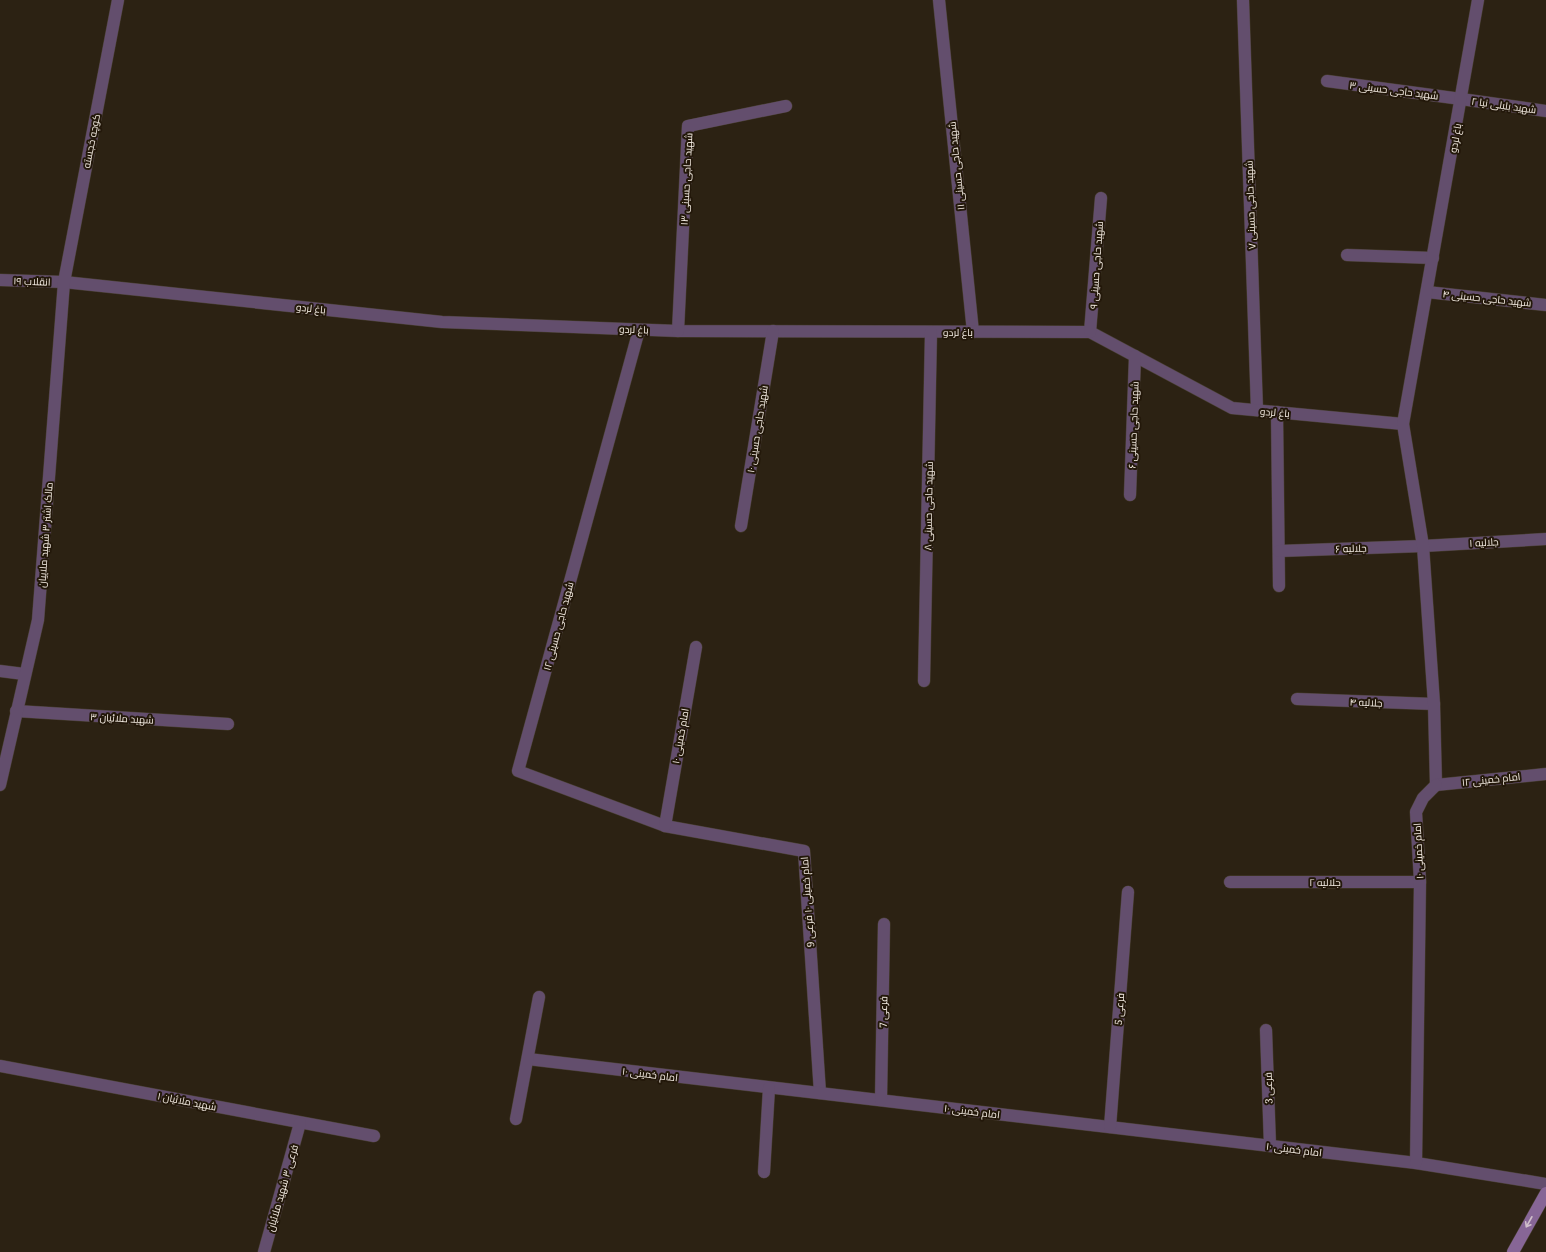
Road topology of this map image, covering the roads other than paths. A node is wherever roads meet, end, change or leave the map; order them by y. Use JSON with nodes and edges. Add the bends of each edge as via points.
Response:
{"nodes":[{"id":1,"x":118,"y":0,"type":"edge"},
{"id":2,"x":939,"y":0,"type":"edge"},
{"id":3,"x":1243,"y":0,"type":"edge"},
{"id":4,"x":1478,"y":0,"type":"edge"},
{"id":5,"x":1327,"y":81,"type":"dead end"},
{"id":6,"x":1462,"y":99,"type":"junction"},
{"id":7,"x":786,"y":106,"type":"dead end"},
{"id":8,"x":1546,"y":111,"type":"edge"},
{"id":9,"x":1101,"y":198,"type":"dead end"},
{"id":10,"x":1346,"y":255,"type":"dead end"},
{"id":11,"x":1433,"y":258,"type":"junction"},
{"id":12,"x":0,"y":280,"type":"edge"},
{"id":13,"x":64,"y":282,"type":"junction"},
{"id":14,"x":1427,"y":292,"type":"junction"},
{"id":15,"x":1546,"y":305,"type":"edge"},
{"id":16,"x":639,"y":330,"type":"junction"},
{"id":17,"x":678,"y":331,"type":"junction"},
{"id":18,"x":772,"y":331,"type":"junction"},
{"id":19,"x":931,"y":332,"type":"junction"},
{"id":20,"x":973,"y":332,"type":"junction"},
{"id":21,"x":1090,"y":332,"type":"junction"},
{"id":22,"x":1135,"y":356,"type":"junction"},
{"id":23,"x":1257,"y":410,"type":"junction"},
{"id":24,"x":1277,"y":412,"type":"junction"},
{"id":25,"x":1403,"y":424,"type":"junction"},
{"id":26,"x":1130,"y":495,"type":"dead end"},
{"id":27,"x":741,"y":526,"type":"dead end"},
{"id":28,"x":1546,"y":539,"type":"edge"},
{"id":29,"x":1423,"y":546,"type":"junction"},
{"id":30,"x":1278,"y":551,"type":"junction"},
{"id":31,"x":1279,"y":586,"type":"dead end"},
{"id":32,"x":696,"y":647,"type":"dead end"},
{"id":33,"x":0,"y":671,"type":"edge"},
{"id":34,"x":24,"y":674,"type":"junction"},
{"id":35,"x":924,"y":681,"type":"dead end"},
{"id":36,"x":1297,"y":699,"type":"dead end"},
{"id":37,"x":1434,"y":704,"type":"junction"},
{"id":38,"x":16,"y":711,"type":"junction"},
{"id":39,"x":228,"y":724,"type":"dead end"},
{"id":40,"x":1546,"y":774,"type":"edge"},
{"id":41,"x":0,"y":785,"type":"edge"},
{"id":42,"x":1436,"y":785,"type":"junction"},
{"id":43,"x":665,"y":826,"type":"junction"},
{"id":44,"x":1230,"y":882,"type":"dead end"},
{"id":45,"x":1420,"y":882,"type":"junction"},
{"id":46,"x":1128,"y":892,"type":"dead end"},
{"id":47,"x":884,"y":924,"type":"dead end"},
{"id":48,"x":539,"y":997,"type":"dead end"},
{"id":49,"x":1266,"y":1030,"type":"dead end"},
{"id":50,"x":528,"y":1059,"type":"junction"},
{"id":51,"x":0,"y":1066,"type":"edge"},
{"id":52,"x":769,"y":1088,"type":"junction"},
{"id":53,"x":820,"y":1093,"type":"junction"},
{"id":54,"x":881,"y":1100,"type":"junction"},
{"id":55,"x":516,"y":1118,"type":"dead end"},
{"id":56,"x":300,"y":1123,"type":"junction"},
{"id":57,"x":1110,"y":1127,"type":"junction"},
{"id":58,"x":374,"y":1136,"type":"dead end"},
{"id":59,"x":1270,"y":1146,"type":"junction"},
{"id":60,"x":1416,"y":1163,"type":"junction"},
{"id":61,"x":764,"y":1172,"type":"dead end"},
{"id":62,"x":1546,"y":1184,"type":"edge"},
{"id":63,"x":1546,"y":1193,"type":"edge"},
{"id":64,"x":264,"y":1252,"type":"edge"},
{"id":65,"x":1513,"y":1252,"type":"edge"}],
"edges":[{"from":1,"to":13,"type":"street","name":"کوچه خجسته"},
{"from":2,"to":20,"type":"street","name":"شهید حاجی حسینی ۱۱"},
{"from":3,"to":23,"type":"street","name":"شهید حاجی حسینی ۷"},
{"from":4,"to":6,"type":"street","name":"باغ لردو"},
{"from":5,"to":6,"type":"street","name":"شهید حاجی حسینی ۳"},
{"from":6,"to":8,"type":"street","name":"شهید بلبلی نیا ۲"},
{"from":6,"to":11,"type":"street","name":"باغ لردو"},
{"from":7,"to":17,"type":"street","name":"شهید حاجی حسینی ۱۳","via":[[688,126]]},
{"from":9,"to":21,"type":"street","name":"شهید حاجی حسینی ۹"},
{"from":10,"to":11,"type":"street"},
{"from":11,"to":14,"type":"street","name":"باغ لردو"},
{"from":12,"to":13,"type":"street","name":"انقلاب ۱۹"},
{"from":13,"to":16,"type":"street","name":"باغ لردو","via":[[442,322]]},
{"from":13,"to":34,"type":"street","name":"مالک اشتر ۳ شهید ملاییان","via":[[38,620]]},
{"from":14,"to":15,"type":"street","name":"شهید حاجی حسینی ۴"},
{"from":14,"to":25,"type":"street","name":"باغ لردو"},
{"from":16,"to":17,"type":"street","name":"باغ لردو"},
{"from":16,"to":43,"type":"street","name":"شهید حاجی حسینی ۱۲","via":[[518,771]]},
{"from":17,"to":18,"type":"street","name":"باغ لردو"},
{"from":18,"to":19,"type":"street","name":"باغ لردو"},
{"from":18,"to":27,"type":"street","name":"شهید حاجی حسینی ۱۰"},
{"from":19,"to":20,"type":"street","name":"باغ لردو"},
{"from":19,"to":35,"type":"street","name":"شهید حاجی حسینی ۸"},
{"from":20,"to":21,"type":"street","name":"باغ لردو"},
{"from":21,"to":22,"type":"street","name":"باغ لردو"},
{"from":22,"to":23,"type":"street","name":"باغ لردو","via":[[1232,408]]},
{"from":22,"to":26,"type":"street","name":"شهید حاجی حسینی ۶"},
{"from":23,"to":24,"type":"street","name":"باغ لردو"},
{"from":24,"to":25,"type":"street","name":"باغ لردو"},
{"from":24,"to":30,"type":"street"},
{"from":25,"to":29,"type":"street"},
{"from":28,"to":29,"type":"street","name":"جلالیه ۱"},
{"from":29,"to":30,"type":"street","name":"جلالیه ۶"},
{"from":29,"to":37,"type":"street"},
{"from":30,"to":31,"type":"street"},
{"from":32,"to":43,"type":"street","name":"امام خمینی ۱۰"},
{"from":33,"to":34,"type":"street"},
{"from":34,"to":38,"type":"street","name":"مالک اشتر ۳ شهید ملاییان"},
{"from":36,"to":37,"type":"street","name":"جلالیه ۴"},
{"from":37,"to":42,"type":"street"},
{"from":38,"to":39,"type":"street","name":"شهید ملائیان ۳"},
{"from":38,"to":41,"type":"street","name":"مالک اشتر ۳ شهید ملاییان"},
{"from":40,"to":42,"type":"street","name":"امام خمینی ۱۲"},
{"from":42,"to":45,"type":"street","name":"امام خمینی ۱۰","via":[[1423,798],[1416,812]]},
{"from":43,"to":53,"type":"street","name":"امام خمینی ۱۰ فرعی 9","via":[[804,851]]},
{"from":44,"to":45,"type":"street","name":"جلالیه ۲"},
{"from":45,"to":60,"type":"street","name":"امام خمینی ۱۰"},
{"from":46,"to":57,"type":"street","name":"فرعی 5"},
{"from":47,"to":54,"type":"street","name":"فرعی 7"},
{"from":48,"to":50,"type":"street"},
{"from":49,"to":59,"type":"street","name":"فرعی 3"},
{"from":50,"to":52,"type":"street","name":"امام خمینی ۱۰"},
{"from":50,"to":55,"type":"street"},
{"from":51,"to":56,"type":"street","name":"شهید ملائیان ۱"},
{"from":52,"to":53,"type":"street","name":"امام خمینی ۱۰"},
{"from":52,"to":61,"type":"street"},
{"from":53,"to":54,"type":"street","name":"امام خمینی ۱۰"},
{"from":54,"to":57,"type":"street","name":"امام خمینی ۱۰"},
{"from":56,"to":58,"type":"street","name":"شهید ملائیان ۱"},
{"from":56,"to":64,"type":"street","name":"فرعی ۳ شهید ملائیان"},
{"from":57,"to":59,"type":"street","name":"امام خمینی ۱۰"},
{"from":59,"to":60,"type":"street","name":"امام خمینی ۱۰"},
{"from":60,"to":62,"type":"street","name":"امام خمینی ۱۰"},
{"from":63,"to":65,"type":"main road","one_way":true}]}
